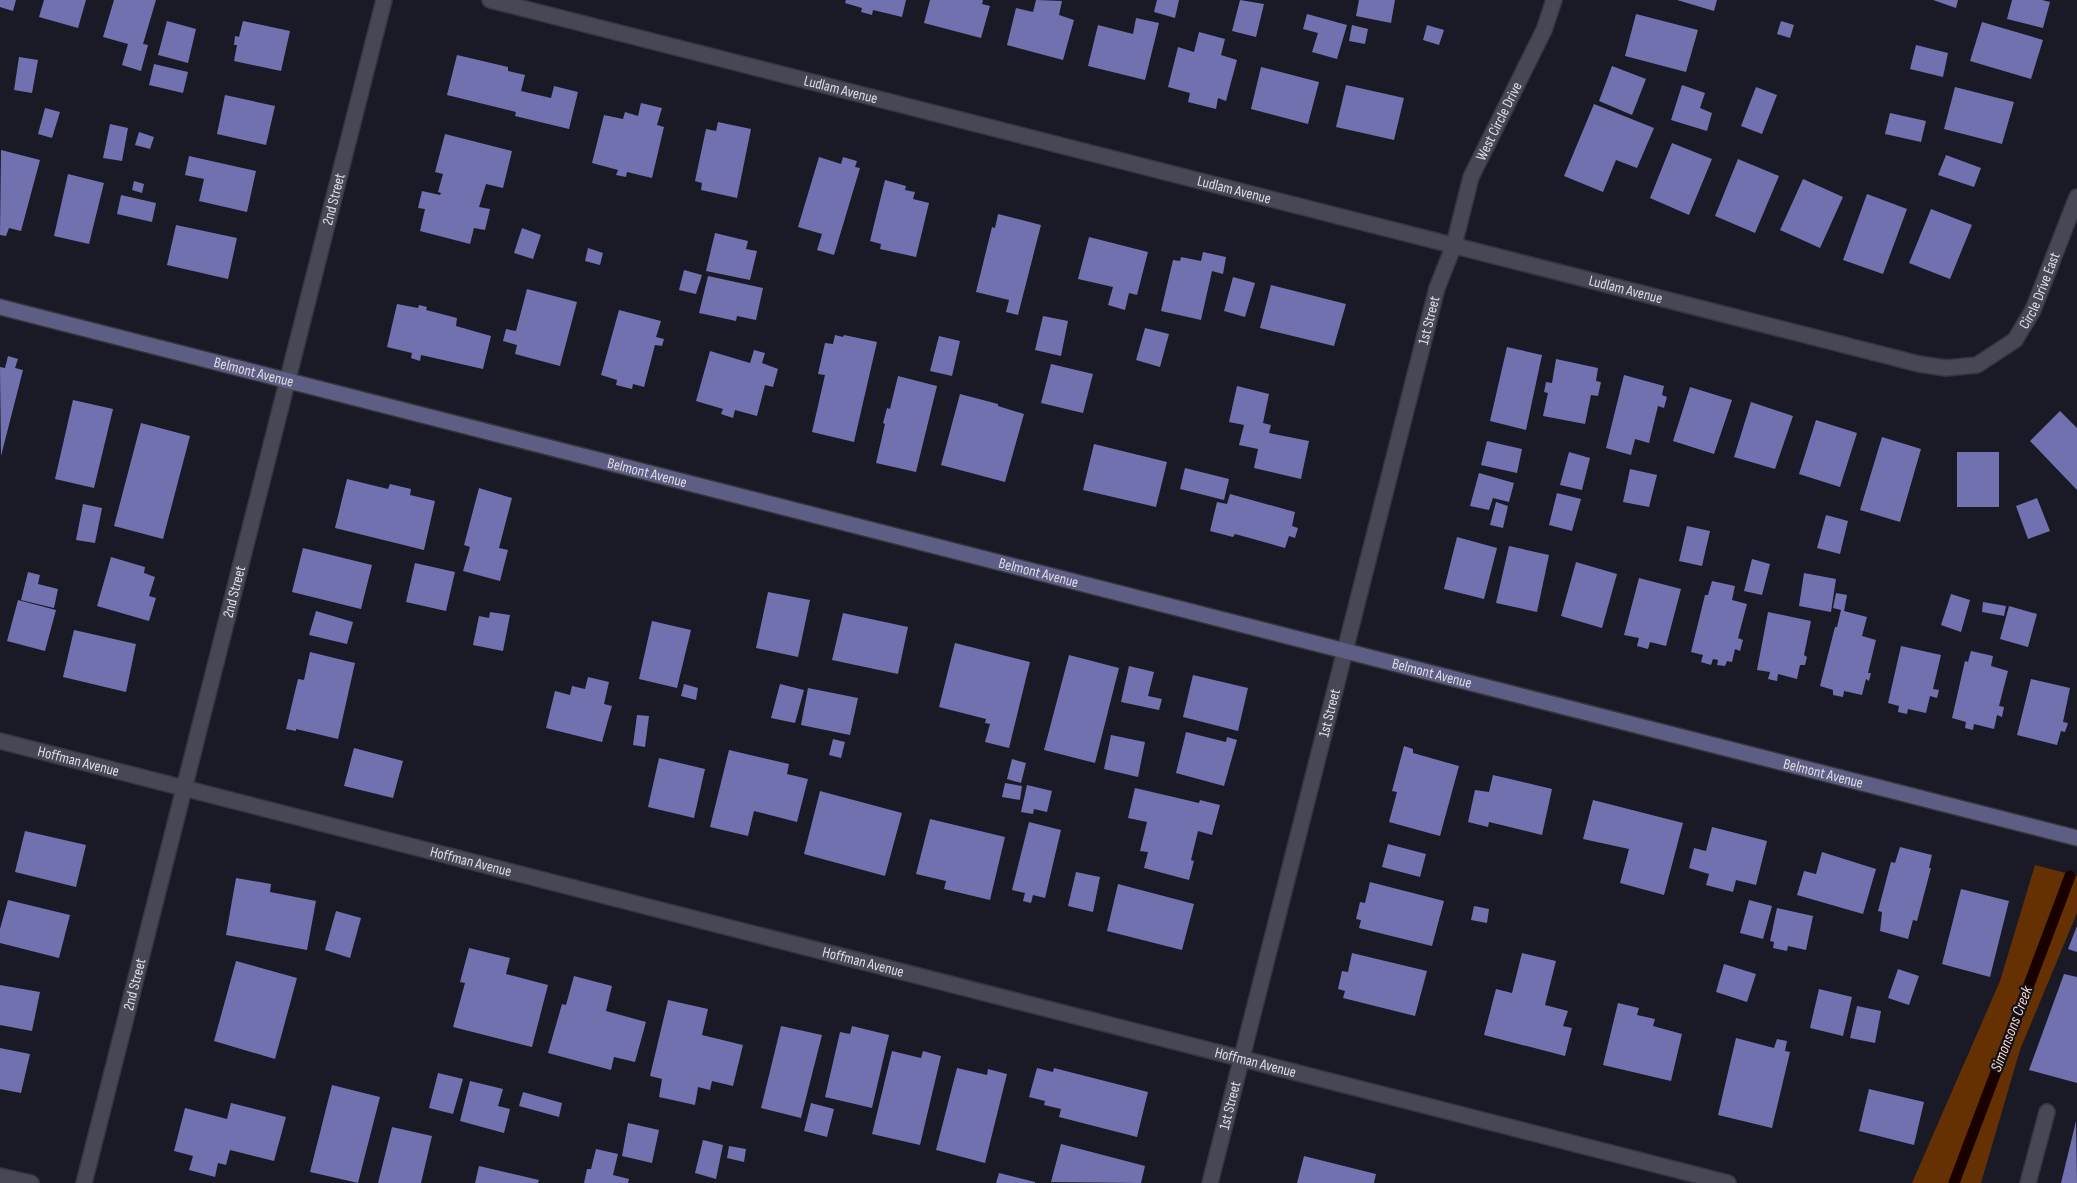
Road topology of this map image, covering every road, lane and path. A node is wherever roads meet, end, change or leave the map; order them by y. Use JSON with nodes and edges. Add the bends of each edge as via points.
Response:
{"nodes":[{"id":1,"x":384,"y":0,"type":"edge"},
{"id":2,"x":490,"y":0,"type":"edge"},
{"id":3,"x":1554,"y":0,"type":"edge"},
{"id":4,"x":2077,"y":197,"type":"edge"},
{"id":5,"x":1454,"y":245,"type":"junction"},
{"id":6,"x":0,"y":307,"type":"edge"},
{"id":7,"x":1977,"y":366,"type":"joint"},
{"id":8,"x":288,"y":380,"type":"junction"},
{"id":9,"x":1344,"y":650,"type":"junction"},
{"id":10,"x":0,"y":741,"type":"edge"},
{"id":11,"x":184,"y":788,"type":"junction"},
{"id":12,"x":2077,"y":838,"type":"edge"},
{"id":13,"x":1242,"y":1058,"type":"junction"},
{"id":14,"x":2047,"y":1112,"type":"dead end"},
{"id":15,"x":0,"y":1176,"type":"edge"},
{"id":16,"x":31,"y":1183,"type":"edge"},
{"id":17,"x":84,"y":1183,"type":"edge"},
{"id":18,"x":1210,"y":1183,"type":"edge"},
{"id":19,"x":1728,"y":1183,"type":"edge"},
{"id":20,"x":2028,"y":1183,"type":"edge"}],
"edges":[{"from":1,"to":8,"type":"street","name":"2nd Street"},
{"from":2,"to":5,"type":"street","name":"Ludlam Avenue"},
{"from":3,"to":5,"type":"street","name":"West Circle Drive","via":[[1544,30],[1471,177]]},
{"from":4,"to":7,"type":"street","name":"Circle Drive East","via":[[2033,310],[2015,340]]},
{"from":5,"to":7,"type":"street","name":"Ludlam Avenue","via":[[1919,364],[1946,368]]},
{"from":5,"to":9,"type":"street","name":"1st Street","via":[[1437,288]]},
{"from":6,"to":8,"type":"street","name":"Belmont Avenue"},
{"from":8,"to":9,"type":"street","name":"Belmont Avenue"},
{"from":8,"to":11,"type":"street","name":"2nd Street"},
{"from":9,"to":12,"type":"street","name":"Belmont Avenue"},
{"from":9,"to":13,"type":"street","name":"1st Street"},
{"from":10,"to":11,"type":"street","name":"Hoffman Avenue"},
{"from":11,"to":13,"type":"street","name":"Hoffman Avenue"},
{"from":11,"to":17,"type":"street","name":"2nd Street"},
{"from":13,"to":18,"type":"street","name":"1st Street"},
{"from":13,"to":19,"type":"street","name":"Hoffman Avenue"},
{"from":14,"to":20,"type":"street"},
{"from":15,"to":16,"type":"street"}]}
